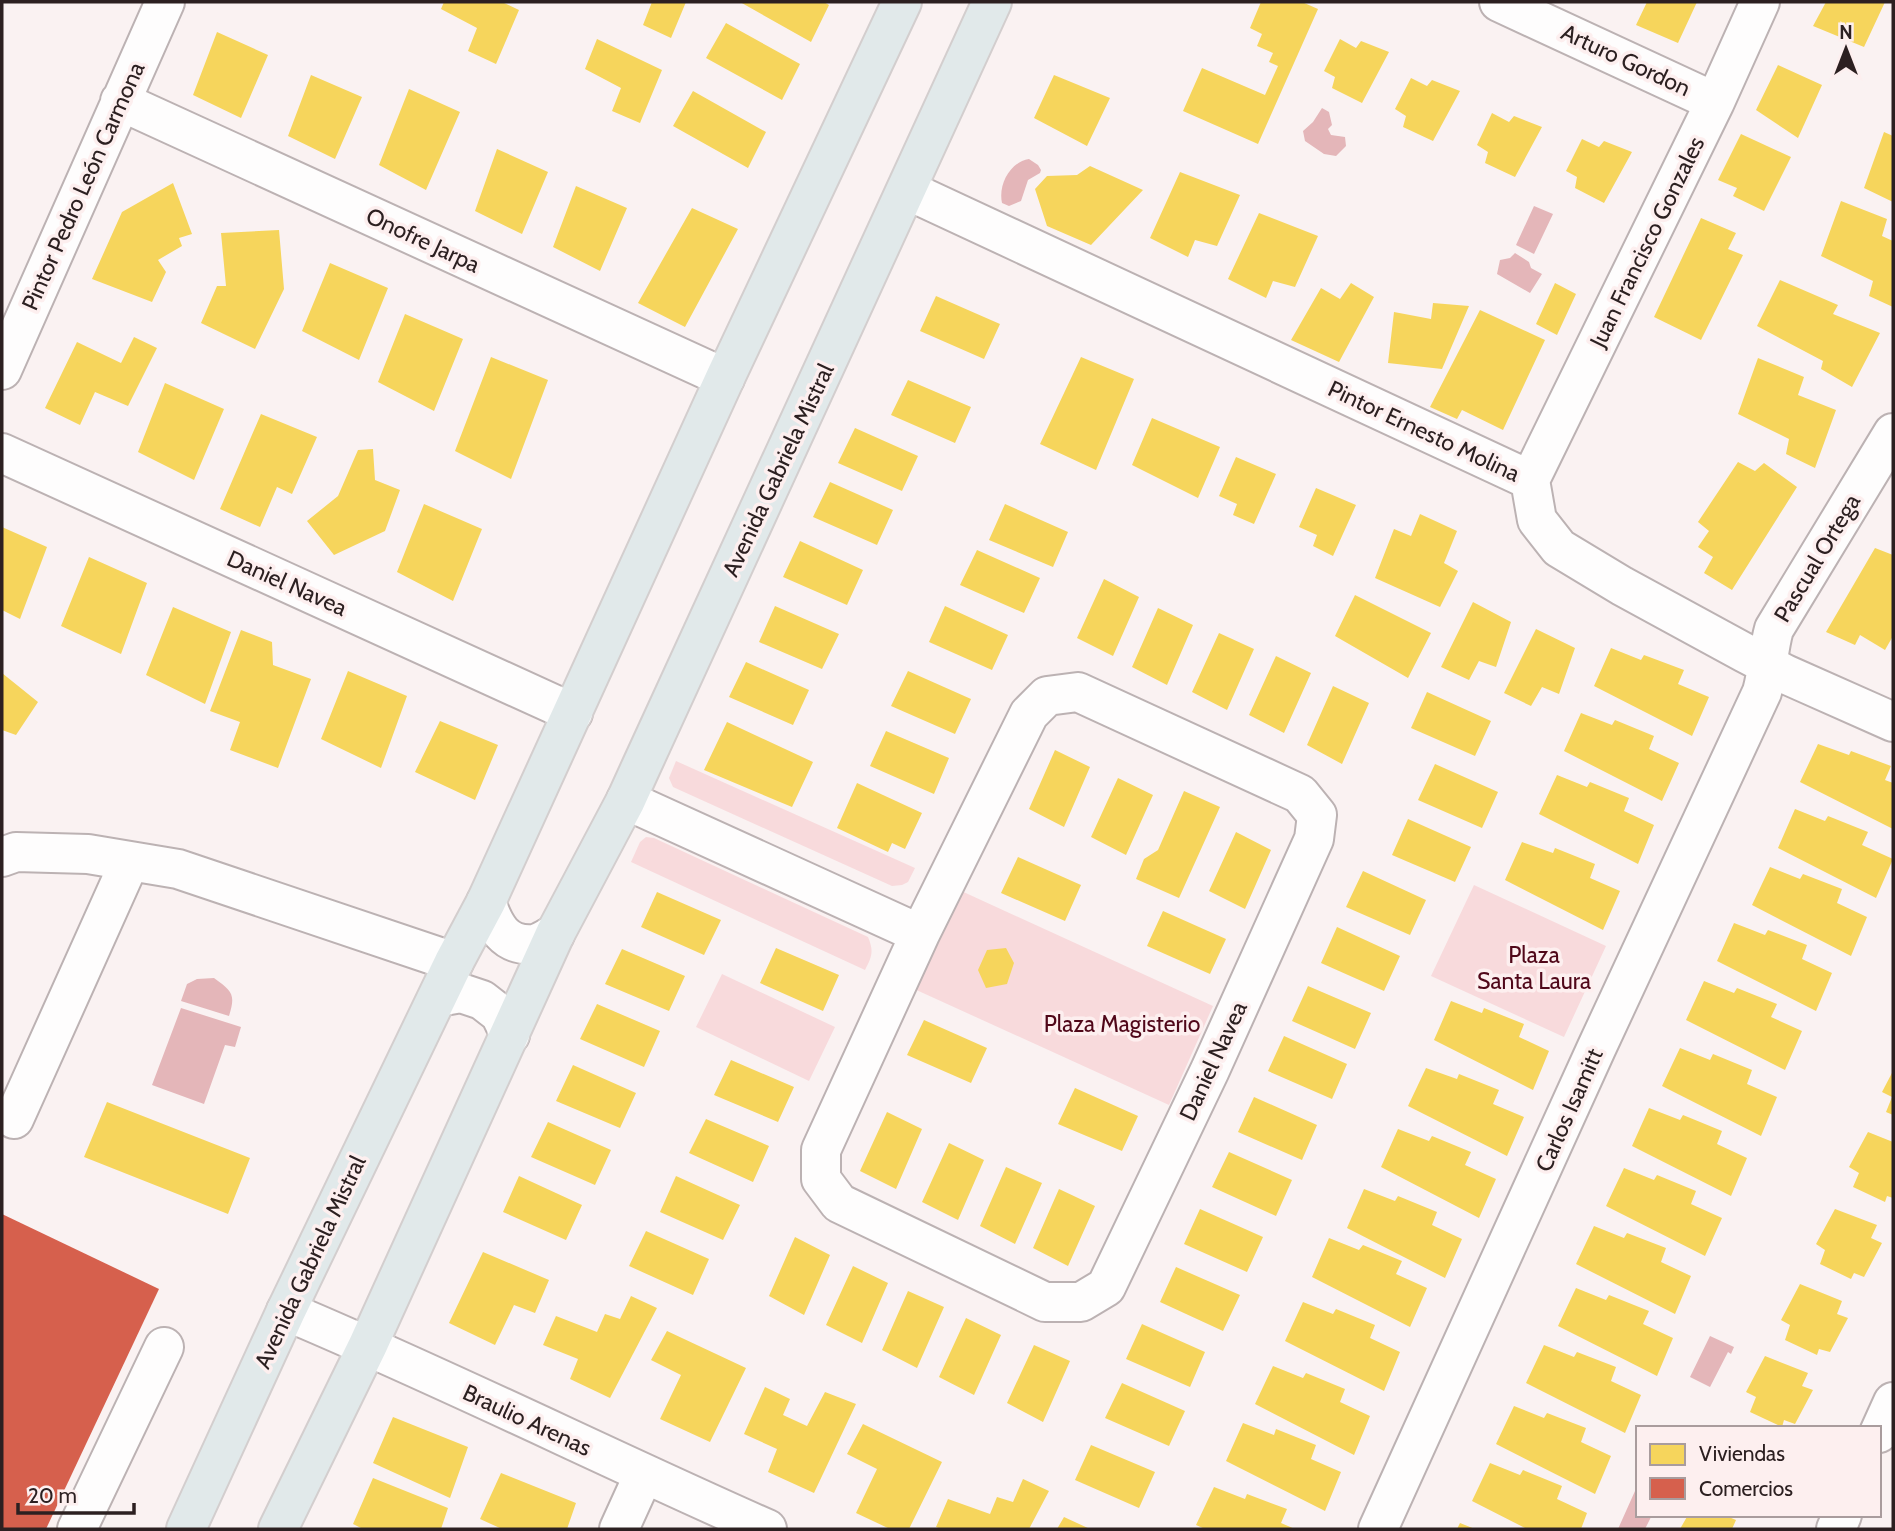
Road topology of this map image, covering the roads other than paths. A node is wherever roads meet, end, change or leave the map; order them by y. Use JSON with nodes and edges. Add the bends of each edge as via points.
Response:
{"nodes":[{"id":1,"x":165,"y":2,"type":"edge"},
{"id":2,"x":902,"y":2,"type":"edge"},
{"id":3,"x":992,"y":2,"type":"edge"},
{"id":4,"x":1499,"y":2,"type":"edge"},
{"id":5,"x":1760,"y":2,"type":"edge"},
{"id":6,"x":120,"y":101,"type":"junction"},
{"id":7,"x":1715,"y":102,"type":"junction"},
{"id":8,"x":907,"y":190,"type":"junction"},
{"id":9,"x":2,"y":370,"type":"edge"},
{"id":10,"x":725,"y":378,"type":"junction"},
{"id":11,"x":1893,"y":433,"type":"edge"},
{"id":12,"x":2,"y":453,"type":"edge"},
{"id":13,"x":1530,"y":480,"type":"junction"},
{"id":14,"x":1765,"y":678,"type":"junction"},
{"id":15,"x":573,"y":713,"type":"junction"},
{"id":16,"x":1893,"y":722,"type":"edge"},
{"id":17,"x":625,"y":800,"type":"junction"},
{"id":18,"x":2,"y":857,"type":"edge"},
{"id":19,"x":130,"y":860,"type":"junction"},
{"id":20,"x":486,"y":902,"type":"junction"},
{"id":21,"x":555,"y":934,"type":"junction"},
{"id":22,"x":920,"y":934,"type":"junction"},
{"id":23,"x":454,"y":962,"type":"junction"},
{"id":24,"x":438,"y":997,"type":"junction"},
{"id":25,"x":510,"y":1035,"type":"junction"},
{"id":26,"x":14,"y":1119,"type":"dead end"},
{"id":27,"x":286,"y":1311,"type":"junction"},
{"id":28,"x":368,"y":1345,"type":"junction"},
{"id":29,"x":164,"y":1347,"type":"dead end"},
{"id":30,"x":1893,"y":1402,"type":"edge"},
{"id":31,"x":1881,"y":1429,"type":"edge"},
{"id":32,"x":644,"y":1474,"type":"junction"},
{"id":33,"x":77,"y":1529,"type":"edge"},
{"id":34,"x":186,"y":1529,"type":"edge"},
{"id":35,"x":278,"y":1529,"type":"edge"},
{"id":36,"x":619,"y":1529,"type":"edge"},
{"id":37,"x":767,"y":1529,"type":"edge"},
{"id":38,"x":1378,"y":1529,"type":"edge"}],
"edges":[{"from":1,"to":6,"type":"street","name":"Pintor Pedro León Carmona"},
{"from":2,"to":10,"type":"main road","name":"Avenida Gabriela Mistral"},
{"from":3,"to":8,"type":"main road","name":"Avenida Gabriela Mistral"},
{"from":4,"to":7,"type":"street","name":"Arturo Gordon"},
{"from":5,"to":7,"type":"street","name":"Juan Francisco Gonzales"},
{"from":6,"to":9,"type":"street","name":"Pintor Pedro León Carmona"},
{"from":6,"to":10,"type":"street","name":"Onofre Jarpa"},
{"from":7,"to":13,"type":"street","name":"Juan Francisco Gonzales"},
{"from":8,"to":13,"type":"street","name":"Pintor Ernesto Molina"},
{"from":8,"to":17,"type":"main road","name":"Avenida Gabriela Mistral"},
{"from":10,"to":15,"type":"main road","name":"Avenida Gabriela Mistral"},
{"from":11,"to":14,"type":"street","name":"Pascual Ortega","via":[[1774,629]]},
{"from":12,"to":15,"type":"street","name":"Daniel Navea"},
{"from":13,"to":14,"type":"street","name":"Pintor Ernesto Molina","via":[[1537,520],[1559,548]]},
{"from":14,"to":16,"type":"street","name":"Pintor Ernesto Molina"},
{"from":14,"to":38,"type":"street","name":"Carlos Isamitt"},
{"from":15,"to":20,"type":"main road","name":"Avenida Gabriela Mistral"},
{"from":17,"to":21,"type":"main road","name":"Avenida Gabriela Mistral"},
{"from":17,"to":22,"type":"street"},
{"from":18,"to":19,"type":"street","via":[[16,852]]},
{"from":19,"to":23,"type":"street","via":[[178,869]]},
{"from":19,"to":26,"type":"street"},
{"from":20,"to":21,"type":"street","via":[[495,927],[513,942],[535,944]]},
{"from":20,"to":23,"type":"main road","name":"Avenida Gabriela Mistral"},
{"from":21,"to":25,"type":"main road","name":"Avenida Gabriela Mistral"},
{"from":22,"to":22,"type":"street","name":"Daniel Navea","via":[[821,1150],[821,1179],[839,1203],[1045,1302],[1081,1302],[1107,1287],[1314,839],[1317,815],[1300,794],[1078,692],[1047,696],[1029,714]]},
{"from":23,"to":24,"type":"main road","name":"Avenida Gabriela Mistral"},
{"from":24,"to":25,"type":"street","via":[[461,993],[482,1000],[500,1014]]},
{"from":24,"to":27,"type":"main road","name":"Avenida Gabriela Mistral"},
{"from":25,"to":28,"type":"main road","name":"Avenida Gabriela Mistral"},
{"from":27,"to":28,"type":"street","name":"Braulio Arenas"},
{"from":27,"to":34,"type":"main road","name":"Avenida Gabriela Mistral"},
{"from":28,"to":32,"type":"street","name":"Braulio Arenas"},
{"from":28,"to":35,"type":"main road","name":"Avenida Gabriela Mistral"},
{"from":29,"to":33,"type":"street"},
{"from":30,"to":31,"type":"street"},
{"from":32,"to":36,"type":"street"},
{"from":32,"to":37,"type":"street","name":"Braulio Arenas"}]}
